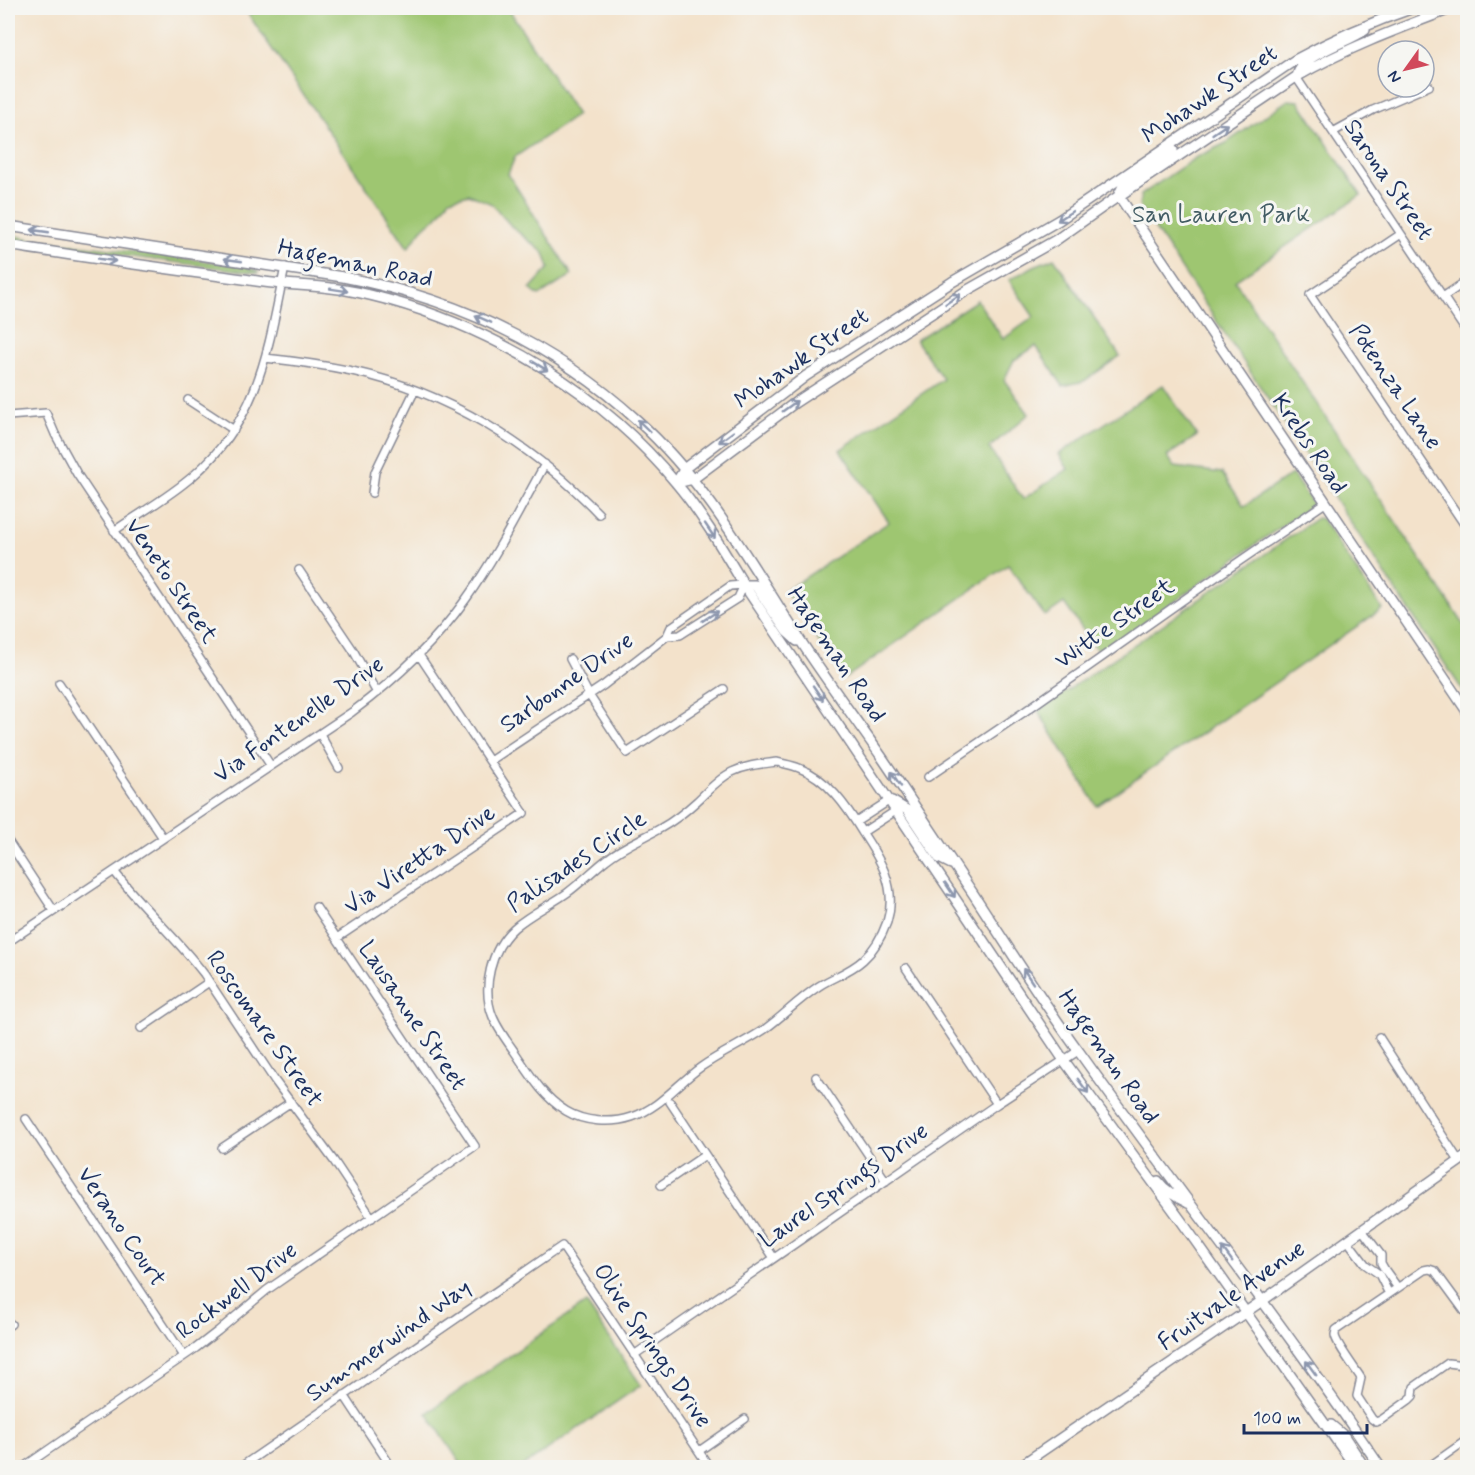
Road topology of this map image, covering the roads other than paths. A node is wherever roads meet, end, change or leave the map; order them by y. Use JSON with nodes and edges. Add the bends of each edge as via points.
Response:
{"nodes":[{"id":1,"x":1413,"y":8,"type":"edge"},
{"id":2,"x":1453,"y":8,"type":"edge"},
{"id":3,"x":1382,"y":19,"type":"junction"},
{"id":4,"x":1296,"y":77,"type":"junction"},
{"id":5,"x":1399,"y":99,"type":"edge"},
{"id":6,"x":1213,"y":116,"type":"junction"},
{"id":7,"x":1333,"y":132,"type":"junction"},
{"id":8,"x":1119,"y":196,"type":"junction"},
{"id":9,"x":8,"y":226,"type":"edge"},
{"id":10,"x":1401,"y":234,"type":"junction"},
{"id":11,"x":8,"y":245,"type":"edge"},
{"id":12,"x":285,"y":267,"type":"junction"},
{"id":13,"x":1467,"y":280,"type":"edge"},
{"id":14,"x":281,"y":284,"type":"junction"},
{"id":15,"x":1443,"y":297,"type":"junction"},
{"id":16,"x":1467,"y":334,"type":"edge"},
{"id":17,"x":265,"y":358,"type":"junction"},
{"id":18,"x":415,"y":390,"type":"junction"},
{"id":19,"x":188,"y":399,"type":"dead end"},
{"id":20,"x":8,"y":416,"type":"edge"},
{"id":21,"x":234,"y":430,"type":"junction"},
{"id":22,"x":545,"y":464,"type":"junction"},
{"id":23,"x":685,"y":468,"type":"junction"},
{"id":24,"x":693,"y":479,"type":"junction"},
{"id":25,"x":676,"y":483,"type":"junction"},
{"id":26,"x":372,"y":493,"type":"dead end"},
{"id":27,"x":1325,"y":503,"type":"junction"},
{"id":28,"x":599,"y":514,"type":"dead end"},
{"id":29,"x":1466,"y":526,"type":"edge"},
{"id":30,"x":114,"y":531,"type":"junction"},
{"id":31,"x":299,"y":570,"type":"dead end"},
{"id":32,"x":744,"y":585,"type":"junction"},
{"id":33,"x":667,"y":636,"type":"junction"},
{"id":34,"x":808,"y":651,"type":"junction"},
{"id":35,"x":419,"y":655,"type":"junction"},
{"id":36,"x":570,"y":659,"type":"dead end"},
{"id":37,"x":59,"y":682,"type":"dead end"},
{"id":38,"x":724,"y":689,"type":"dead end"},
{"id":39,"x":377,"y":693,"type":"junction"},
{"id":40,"x":589,"y":695,"type":"junction"},
{"id":41,"x":1467,"y":713,"type":"edge"},
{"id":42,"x":320,"y":734,"type":"junction"},
{"id":43,"x":490,"y":761,"type":"junction"},
{"id":44,"x":271,"y":766,"type":"junction"},
{"id":45,"x":339,"y":768,"type":"dead end"},
{"id":46,"x":928,"y":777,"type":"dead end"},
{"id":47,"x":890,"y":800,"type":"junction"},
{"id":48,"x":897,"y":810,"type":"junction"},
{"id":49,"x":869,"y":814,"type":"junction"},
{"id":50,"x":856,"y":822,"type":"junction"},
{"id":51,"x":876,"y":824,"type":"junction"},
{"id":52,"x":863,"y":832,"type":"junction"},
{"id":53,"x":163,"y":838,"type":"junction"},
{"id":54,"x":8,"y":841,"type":"edge"},
{"id":55,"x":953,"y":865,"type":"junction"},
{"id":56,"x":114,"y":871,"type":"junction"},
{"id":57,"x":316,"y":907,"type":"dead end"},
{"id":58,"x":54,"y":911,"type":"junction"},
{"id":59,"x":337,"y":938,"type":"junction"},
{"id":60,"x":8,"y":942,"type":"edge"},
{"id":61,"x":906,"y":968,"type":"dead end"},
{"id":62,"x":209,"y":982,"type":"junction"},
{"id":63,"x":141,"y":1028,"type":"dead end"},
{"id":64,"x":1379,"y":1037,"type":"dead end"},
{"id":65,"x":1078,"y":1051,"type":"junction"},
{"id":66,"x":1064,"y":1059,"type":"junction"},
{"id":67,"x":816,"y":1077,"type":"dead end"},
{"id":68,"x":291,"y":1102,"type":"junction"},
{"id":69,"x":670,"y":1102,"type":"dead end"},
{"id":70,"x":997,"y":1104,"type":"junction"},
{"id":71,"x":26,"y":1119,"type":"dead end"},
{"id":72,"x":1125,"y":1143,"type":"junction"},
{"id":73,"x":476,"y":1146,"type":"joint"},
{"id":74,"x":222,"y":1148,"type":"dead end"},
{"id":75,"x":705,"y":1155,"type":"junction"},
{"id":76,"x":1467,"y":1155,"type":"edge"},
{"id":77,"x":1459,"y":1161,"type":"junction"},
{"id":78,"x":886,"y":1181,"type":"junction"},
{"id":79,"x":661,"y":1185,"type":"dead end"},
{"id":80,"x":1190,"y":1204,"type":"junction"},
{"id":81,"x":372,"y":1218,"type":"junction"},
{"id":82,"x":1362,"y":1230,"type":"junction"},
{"id":83,"x":1347,"y":1240,"type":"junction"},
{"id":84,"x":562,"y":1246,"type":"joint"},
{"id":85,"x":774,"y":1258,"type":"junction"},
{"id":86,"x":1381,"y":1263,"type":"junction"},
{"id":87,"x":1372,"y":1269,"type":"junction"},
{"id":88,"x":1398,"y":1288,"type":"junction"},
{"id":89,"x":1389,"y":1294,"type":"junction"},
{"id":90,"x":1262,"y":1301,"type":"junction"},
{"id":91,"x":1246,"y":1312,"type":"junction"},
{"id":92,"x":1467,"y":1317,"type":"edge"},
{"id":93,"x":634,"y":1354,"type":"junction"},
{"id":94,"x":184,"y":1356,"type":"junction"},
{"id":95,"x":1467,"y":1364,"type":"edge"},
{"id":96,"x":344,"y":1395,"type":"junction"},
{"id":97,"x":1322,"y":1418,"type":"junction"},
{"id":98,"x":745,"y":1419,"type":"dead end"},
{"id":99,"x":1467,"y":1439,"type":"edge"},
{"id":100,"x":699,"y":1451,"type":"junction"},
{"id":101,"x":22,"y":1467,"type":"edge"},
{"id":102,"x":239,"y":1467,"type":"edge"},
{"id":103,"x":392,"y":1467,"type":"edge"},
{"id":104,"x":710,"y":1467,"type":"edge"},
{"id":105,"x":1017,"y":1467,"type":"edge"},
{"id":106,"x":1356,"y":1467,"type":"edge"},
{"id":107,"x":1365,"y":1467,"type":"edge"},
{"id":108,"x":1381,"y":1467,"type":"edge"},
{"id":109,"x":1426,"y":1467,"type":"edge"}],
"edges":[{"from":1,"to":3,"type":"main road","name":"Mohawk Street"},
{"from":2,"to":4,"type":"main road","via":[[1369,40]]},
{"from":3,"to":4,"type":"main road","via":[[1306,62]]},
{"from":3,"to":6,"type":"main road","name":"Mohawk Street","via":[[1295,60]]},
{"from":4,"to":7,"type":"street","name":"Sarona Street"},
{"from":8,"to":4,"type":"main road","one_way":true},
{"from":5,"to":7,"type":"street"},
{"from":6,"to":8,"type":"main road","via":[[1190,139],[1127,182]]},
{"from":6,"to":23,"type":"main road","name":"Mohawk Street","one_way":true,"via":[[1059,220],[952,282],[806,376]]},
{"from":7,"to":10,"type":"street","name":"Sarona Street"},
{"from":24,"to":8,"type":"main road","name":"Mohawk Street","one_way":true,"via":[[796,402],[966,291],[1056,240]]},
{"from":8,"to":27,"type":"main road","name":"Krebs Road"},
{"from":12,"to":9,"type":"main road","name":"Hageman Road","one_way":true},
{"from":10,"to":15,"type":"street","name":"Sarona Street"},
{"from":10,"to":29,"type":"street","name":"Potenza Lane","via":[[1310,295]]},
{"from":11,"to":14,"type":"main road","name":"Hageman Road","one_way":true},
{"from":12,"to":14,"type":"street"},
{"from":23,"to":12,"type":"main road","name":"Hageman Road","one_way":true,"via":[[610,396],[519,336],[457,307],[400,289]]},
{"from":13,"to":15,"type":"street"},
{"from":14,"to":17,"type":"street"},
{"from":14,"to":25,"type":"main road","name":"Hageman Road","one_way":true,"via":[[332,288],[387,299],[478,332],[542,367],[588,399]]},
{"from":15,"to":16,"type":"street","name":"Sarona Street"},
{"from":17,"to":18,"type":"street","via":[[351,371]]},
{"from":17,"to":21,"type":"street","via":[[252,396]]},
{"from":18,"to":22,"type":"street","via":[[490,426]]},
{"from":18,"to":26,"type":"street","via":[[375,472]]},
{"from":19,"to":21,"type":"street"},
{"from":20,"to":30,"type":"street","name":"Veneto Street","via":[[46,413],[71,464]]},
{"from":21,"to":30,"type":"street","via":[[192,477]]},
{"from":22,"to":28,"type":"street"},
{"from":22,"to":35,"type":"street","name":"Via Fontenelle Drive","via":[[485,571],[452,618]]},
{"from":23,"to":24,"type":"main road","name":"Hageman Road"},
{"from":23,"to":25,"type":"main road","name":"Mohawk Street"},
{"from":24,"to":25,"type":"main road","name":"Mohawk Street"},
{"from":24,"to":34,"type":"main road","name":"Hageman Road"},
{"from":25,"to":32,"type":"main road","name":"Hageman Road","one_way":true},
{"from":27,"to":41,"type":"main road","name":"Krebs Road"},
{"from":27,"to":46,"type":"street","name":"Witte Street"},
{"from":30,"to":44,"type":"street","name":"Veneto Street"},
{"from":31,"to":39,"type":"street"},
{"from":33,"to":32,"type":"street","name":"Sarbonne Drive","one_way":true,"via":[[680,635],[738,598]]},
{"from":32,"to":33,"type":"street","name":"Sarbonne Drive","via":[[730,586],[670,627]]},
{"from":32,"to":34,"type":"main road","via":[[755,585],[787,632]]},
{"from":32,"to":47,"type":"main road","name":"Hageman Road","one_way":true},
{"from":33,"to":40,"type":"street","name":"Sarbonne Drive"},
{"from":55,"to":34,"type":"main road","name":"Hageman Road","one_way":true},
{"from":35,"to":39,"type":"street","name":"Via Fontenelle Drive"},
{"from":35,"to":43,"type":"street"},
{"from":36,"to":40,"type":"street"},
{"from":37,"to":53,"type":"street"},
{"from":38,"to":40,"type":"street","via":[[627,753]]},
{"from":39,"to":42,"type":"street","name":"Via Fontenelle Drive"},
{"from":40,"to":43,"type":"street","name":"Sarbonne Drive"},
{"from":42,"to":44,"type":"street","name":"Via Fontenelle Drive"},
{"from":42,"to":45,"type":"street"},
{"from":43,"to":59,"type":"street","name":"Via Viretta Drive","via":[[524,813]]},
{"from":44,"to":53,"type":"street","name":"Via Fontenelle Drive"},
{"from":47,"to":48,"type":"main road","name":"Hageman Road"},
{"from":47,"to":49,"type":"street"},
{"from":47,"to":55,"type":"main road","via":[[907,810],[939,858]]},
{"from":48,"to":51,"type":"street"},
{"from":48,"to":66,"type":"main road","name":"Hageman Road","one_way":true},
{"from":49,"to":50,"type":"street"},
{"from":49,"to":51,"type":"street"},
{"from":50,"to":52,"type":"street","name":"Palisades Circle"},
{"from":50,"to":52,"type":"street","name":"Palisades Circle","via":[[821,780],[800,768],[777,762],[752,764],[730,773],[678,817],[623,848],[573,889],[514,928],[499,946],[490,968],[492,1014],[502,1035],[538,1087],[570,1113],[610,1122],[650,1109],[699,1068],[752,1037],[801,998],[863,960],[878,942],[888,920],[890,896],[886,873]]},
{"from":51,"to":52,"type":"street"},
{"from":53,"to":56,"type":"street","name":"Via Fontenelle Drive"},
{"from":54,"to":58,"type":"street"},
{"from":65,"to":55,"type":"main road","name":"Hageman Road","one_way":true},
{"from":56,"to":58,"type":"street","name":"Via Fontenelle Drive"},
{"from":56,"to":62,"type":"street","name":"Roscomare Street"},
{"from":57,"to":59,"type":"street","name":"Lausanne Street"},
{"from":58,"to":60,"type":"street","name":"Via Fontenelle Drive"},
{"from":59,"to":73,"type":"street","name":"Lausanne Street"},
{"from":61,"to":70,"type":"street"},
{"from":62,"to":63,"type":"street"},
{"from":62,"to":68,"type":"street","name":"Roscomare Street"},
{"from":64,"to":77,"type":"street"},
{"from":65,"to":66,"type":"street","name":"Laurel Springs Drive"},
{"from":65,"to":80,"type":"main road","name":"Hageman Road"},
{"from":66,"to":70,"type":"street","name":"Laurel Springs Drive"},
{"from":66,"to":72,"type":"main road","name":"Hageman Road","one_way":true},
{"from":67,"to":78,"type":"street"},
{"from":68,"to":74,"type":"street"},
{"from":68,"to":81,"type":"street","name":"Roscomare Street"},
{"from":69,"to":75,"type":"street"},
{"from":70,"to":78,"type":"street","name":"Laurel Springs Drive"},
{"from":71,"to":94,"type":"street","name":"Verano Court"},
{"from":72,"to":80,"type":"main road","via":[[1134,1148],[1160,1185]]},
{"from":72,"to":91,"type":"main road","name":"Hageman Road"},
{"from":73,"to":81,"type":"street","name":"Rockwell Drive"},
{"from":75,"to":79,"type":"street"},
{"from":75,"to":85,"type":"street"},
{"from":76,"to":77,"type":"main road","name":"Fruitvale Avenue"},
{"from":77,"to":82,"type":"main road","name":"Fruitvale Avenue"},
{"from":78,"to":85,"type":"street","name":"Laurel Springs Drive"},
{"from":90,"to":80,"type":"main road","name":"Hageman Road","one_way":true},
{"from":81,"to":94,"type":"street","name":"Rockwell Drive","via":[[267,1290]]},
{"from":82,"to":83,"type":"main road","name":"Fruitvale Avenue"},
{"from":82,"to":86,"type":"street","via":[[1381,1256]]},
{"from":83,"to":87,"type":"street"},
{"from":83,"to":90,"type":"main road","name":"Fruitvale Avenue"},
{"from":84,"to":93,"type":"street","name":"Olive Springs Drive"},
{"from":84,"to":96,"type":"street","name":"Summerwind Way"},
{"from":85,"to":93,"type":"street","name":"Laurel Springs Drive"},
{"from":86,"to":87,"type":"street"},
{"from":86,"to":88,"type":"street"},
{"from":87,"to":89,"type":"street"},
{"from":88,"to":89,"type":"street"},
{"from":88,"to":92,"type":"street","via":[[1424,1270],[1435,1271]]},
{"from":89,"to":95,"type":"street","via":[[1334,1334],[1361,1378],[1357,1396],[1372,1419],[1381,1420],[1409,1400],[1414,1387],[1448,1363]]},
{"from":90,"to":91,"type":"main road","name":"Fruitvale Avenue"},
{"from":108,"to":90,"type":"main road","name":"Hageman Road","one_way":true},
{"from":91,"to":97,"type":"main road","name":"Hageman Road"},
{"from":91,"to":105,"type":"main road","name":"Fruitvale Avenue"},
{"from":93,"to":100,"type":"street","name":"Olive Springs Drive"},
{"from":94,"to":101,"type":"street","name":"Rockwell Drive"},
{"from":96,"to":102,"type":"street","name":"Summerwind Way"},
{"from":96,"to":103,"type":"street"},
{"from":97,"to":106,"type":"main road","name":"Hageman Road"},
{"from":97,"to":107,"type":"main road","via":[[1344,1436]]},
{"from":98,"to":100,"type":"street"},
{"from":99,"to":109,"type":"street"},
{"from":100,"to":104,"type":"street","name":"Olive Springs Drive"}]}
